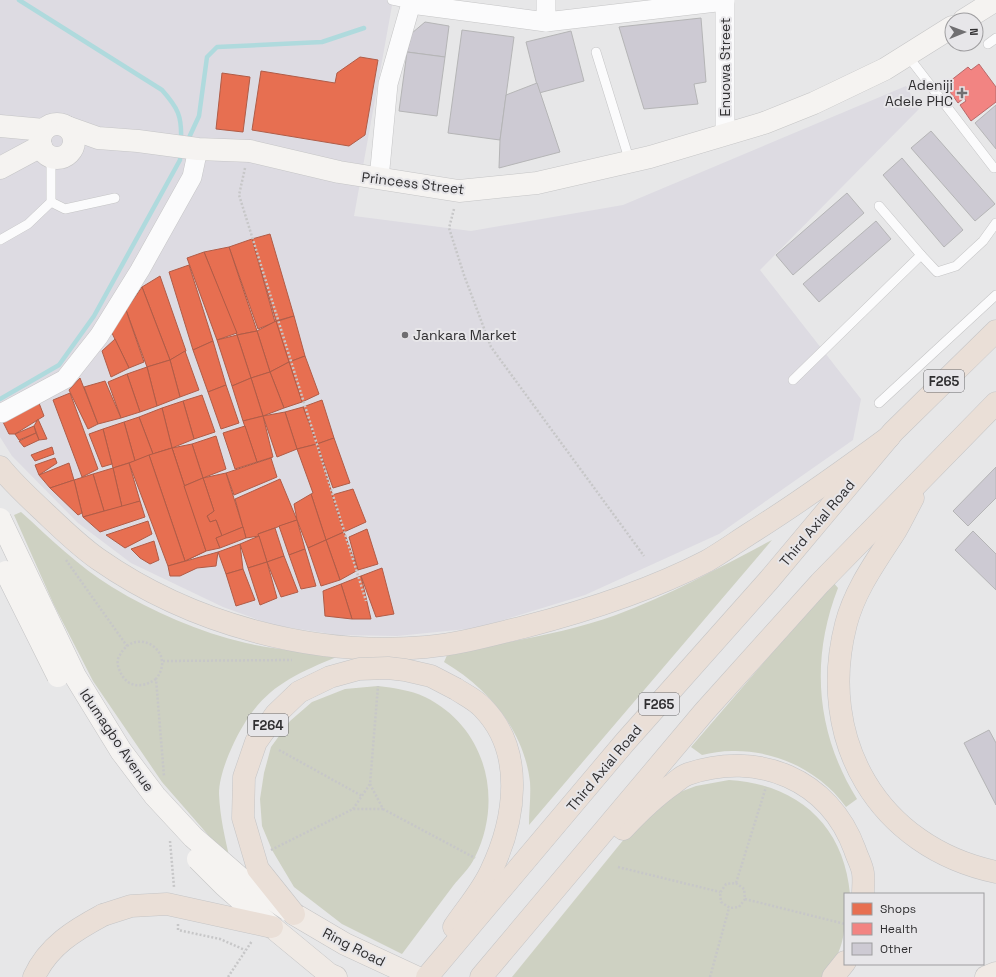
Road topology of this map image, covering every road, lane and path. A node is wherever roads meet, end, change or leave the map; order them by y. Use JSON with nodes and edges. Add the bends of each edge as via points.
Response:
{"nodes":[{"id":1,"x":392,"y":0,"type":"edge"},
{"id":2,"x":546,"y":0,"type":"edge"},
{"id":3,"x":725,"y":0,"type":"edge"},
{"id":4,"x":996,"y":0,"type":"edge"},
{"id":5,"x":412,"y":2,"type":"edge"},
{"id":6,"x":977,"y":12,"type":"edge"},
{"id":7,"x":546,"y":22,"type":"junction"},
{"id":8,"x":944,"y":33,"type":"edge"},
{"id":9,"x":996,"y":38,"type":"edge"},
{"id":10,"x":988,"y":44,"type":"dead end"},
{"id":11,"x":596,"y":52,"type":"dead end"},
{"id":12,"x":907,"y":56,"type":"junction"},
{"id":13,"x":0,"y":126,"type":"edge"},
{"id":14,"x":724,"y":134,"type":"junction"},
{"id":15,"x":98,"y":138,"type":"junction"},
{"id":16,"x":52,"y":146,"type":"junction"},
{"id":17,"x":198,"y":149,"type":"junction"},
{"id":18,"x":250,"y":152,"type":"junction"},
{"id":19,"x":630,"y":162,"type":"junction"},
{"id":20,"x":0,"y":168,"type":"edge"},
{"id":21,"x":994,"y":168,"type":"dead end"},
{"id":22,"x":379,"y":179,"type":"junction"},
{"id":23,"x":459,"y":191,"type":"junction"},
{"id":24,"x":116,"y":198,"type":"dead end"},
{"id":25,"x":51,"y":202,"type":"junction"},
{"id":26,"x":878,"y":206,"type":"dead end"},
{"id":27,"x":996,"y":223,"type":"edge"},
{"id":28,"x":0,"y":240,"type":"edge"},
{"id":29,"x":921,"y":255,"type":"junction"},
{"id":30,"x":996,"y":295,"type":"edge"},
{"id":31,"x":996,"y":331,"type":"edge"},
{"id":32,"x":793,"y":380,"type":"dead end"},
{"id":33,"x":879,"y":403,"type":"dead end"},
{"id":34,"x":996,"y":403,"type":"edge"},
{"id":35,"x":2,"y":413,"type":"dead end"},
{"id":36,"x":891,"y":435,"type":"junction"},
{"id":37,"x":0,"y":467,"type":"edge"},
{"id":38,"x":921,"y":480,"type":"junction"},
{"id":39,"x":0,"y":519,"type":"edge"},
{"id":40,"x":644,"y":556,"type":"dead end"},
{"id":41,"x":64,"y":557,"type":"dead end"},
{"id":42,"x":3,"y":567,"type":"edge"},
{"id":43,"x":366,"y":602,"type":"dead end"},
{"id":44,"x":127,"y":646,"type":"junction"},
{"id":45,"x":279,"y":750,"type":"dead end"},
{"id":46,"x":766,"y":785,"type":"dead end"},
{"id":47,"x":362,"y":796,"type":"junction"},
{"id":48,"x":353,"y":809,"type":"dead end"},
{"id":49,"x":475,"y":858,"type":"dead end"},
{"id":50,"x":618,"y":867,"type":"dead end"},
{"id":51,"x":996,"y":872,"type":"edge"},
{"id":52,"x":736,"y":883,"type":"junction"},
{"id":53,"x":720,"y":892,"type":"junction"},
{"id":54,"x":863,"y":893,"type":"edge"},
{"id":55,"x":745,"y":899,"type":"junction"},
{"id":56,"x":729,"y":908,"type":"junction"},
{"id":57,"x":294,"y":914,"type":"junction"},
{"id":58,"x":844,"y":924,"type":"edge"},
{"id":59,"x":272,"y":926,"type":"junction"},
{"id":60,"x":844,"y":963,"type":"edge"},
{"id":61,"x":996,"y":973,"type":"edge"},
{"id":62,"x":482,"y":976,"type":"edge"},
{"id":63,"x":34,"y":977,"type":"edge"},
{"id":64,"x":336,"y":977,"type":"edge"},
{"id":65,"x":416,"y":977,"type":"edge"},
{"id":66,"x":419,"y":977,"type":"edge"},
{"id":67,"x":427,"y":977,"type":"edge"},
{"id":68,"x":710,"y":977,"type":"edge"},
{"id":69,"x":833,"y":977,"type":"edge"},
{"id":70,"x":986,"y":977,"type":"edge"}],
"edges":[{"from":1,"to":5,"type":"lane"},
{"from":2,"to":7,"type":"street"},
{"from":3,"to":7,"type":"street"},
{"from":3,"to":14,"type":"street","name":"Enuowa Street"},
{"from":4,"to":6,"type":"street"},
{"from":5,"to":7,"type":"street"},
{"from":5,"to":22,"type":"street","via":[[388,84]]},
{"from":8,"to":12,"type":"street","name":"Princess Street"},
{"from":9,"to":10,"type":"lane"},
{"from":11,"to":19,"type":"lane"},
{"from":12,"to":14,"type":"street","name":"Princess Street","via":[[814,103],[764,123]]},
{"from":12,"to":21,"type":"lane"},
{"from":13,"to":16,"type":"street"},
{"from":14,"to":19,"type":"street","name":"Princess Street"},
{"from":15,"to":16,"type":"street"},
{"from":15,"to":16,"type":"street","name":"Princess Street","via":[[59,124],[51,125]]},
{"from":15,"to":17,"type":"street","name":"Princess Street"},
{"from":16,"to":20,"type":"street"},
{"from":16,"to":25,"type":"lane"},
{"from":17,"to":18,"type":"street","name":"Princess Street"},
{"from":17,"to":35,"type":"street","via":[[192,177],[140,270],[99,336],[65,379]]},
{"from":18,"to":22,"type":"street","name":"Princess Street"},
{"from":18,"to":43,"type":"path","via":[[239,195]]},
{"from":19,"to":23,"type":"street","name":"Princess Street","via":[[537,184]]},
{"from":22,"to":23,"type":"street","name":"Princess Street"},
{"from":23,"to":40,"type":"path","via":[[449,228],[491,347]]},
{"from":24,"to":25,"type":"lane","via":[[65,209]]},
{"from":25,"to":28,"type":"lane","via":[[28,224]]},
{"from":26,"to":29,"type":"lane"},
{"from":27,"to":29,"type":"lane","via":[[983,241],[956,266],[937,272]]},
{"from":29,"to":32,"type":"lane"},
{"from":30,"to":33,"type":"lane"},
{"from":31,"to":36,"type":"highway","number":"F265"},
{"from":34,"to":38,"type":"highway","number":"F265"},
{"from":36,"to":37,"type":"highway","via":[[780,515],[708,560],[664,581],[581,612],[469,642],[424,647],[328,645],[280,637],[224,622],[178,604],[97,558],[11,481]]},
{"from":36,"to":67,"type":"highway","name":"Third Axial Road","number":"F265"},
{"from":38,"to":51,"type":"highway","via":[[897,529],[864,579],[846,622],[839,661],[839,692],[844,736],[855,764],[871,793],[893,818],[919,841],[945,855],[975,868]]},
{"from":38,"to":62,"type":"highway","number":"F265","via":[[820,582],[704,712]]},
{"from":39,"to":57,"type":"street","name":"Idumagbo Avenue","bridge":true,"via":[[74,676],[121,751],[155,796],[193,837],[239,877]]},
{"from":41,"to":44,"type":"path"},
{"from":42,"to":59,"type":"street","name":"Idumagbo Avenue","bridge":true,"via":[[57,674],[91,732],[168,830],[225,886]]},
{"from":44,"to":44,"type":"path","via":[[118,659],[118,668],[123,677],[131,684],[139,686],[147,685],[156,679],[163,661],[154,646],[141,642],[132,642]]},
{"from":45,"to":47,"type":"path"},
{"from":46,"to":52,"type":"path"},
{"from":47,"to":48,"type":"path"},
{"from":47,"to":49,"type":"path","via":[[370,784],[383,809]]},
{"from":50,"to":53,"type":"path"},
{"from":52,"to":53,"type":"path","via":[[726,884]]},
{"from":52,"to":55,"type":"path","via":[[744,889]]},
{"from":53,"to":56,"type":"path","via":[[721,902]]},
{"from":54,"to":62,"type":"highway","via":[[863,872],[849,834],[821,796],[797,779],[775,772],[750,767],[721,766],[686,775],[653,798]]},
{"from":55,"to":56,"type":"path","via":[[739,907]]},
{"from":55,"to":58,"type":"path"},
{"from":56,"to":68,"type":"path"},
{"from":57,"to":65,"type":"main road","name":"Ring Road","number":"F264","via":[[344,944]]},
{"from":57,"to":66,"type":"highway","number":"F264","bridge":true,"via":[[258,869],[243,818],[244,777],[256,742],[276,714],[299,692],[330,677],[359,669],[388,668],[431,676],[483,707],[496,724],[506,743],[512,770],[511,805],[505,837],[490,872]]},
{"from":59,"to":63,"type":"highway","bridge":true,"via":[[167,904],[131,906],[103,914],[72,932],[51,951]]},
{"from":59,"to":64,"type":"main road","name":"Ring Road","via":[[329,974]]},
{"from":60,"to":69,"type":"highway"},
{"from":61,"to":70,"type":"main road"}]}
